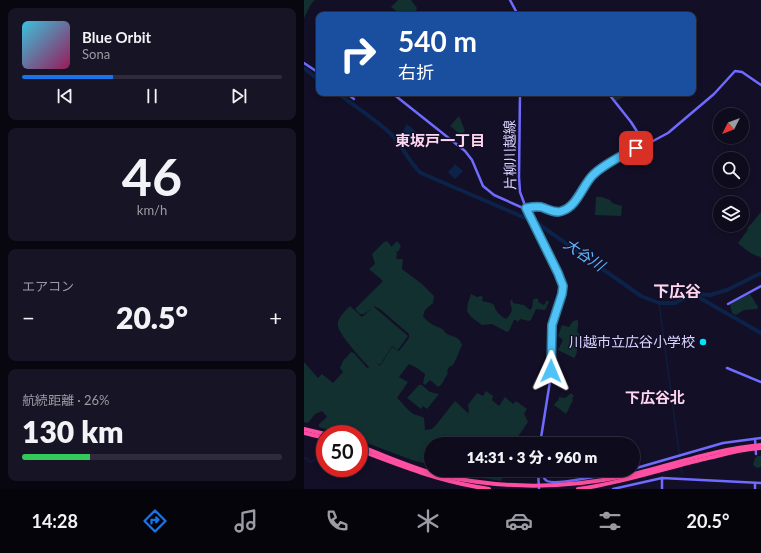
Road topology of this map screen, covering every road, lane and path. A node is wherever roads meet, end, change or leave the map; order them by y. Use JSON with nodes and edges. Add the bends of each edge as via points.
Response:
{"nodes":[{"id":1,"x":510,"y":0,"type":"edge"},
{"id":2,"x":516,"y":12,"type":"edge"},
{"id":3,"x":304,"y":63,"type":"edge"},
{"id":4,"x":316,"y":72,"type":"edge"},
{"id":5,"x":761,"y":85,"type":"edge"},
{"id":6,"x":350,"y":96,"type":"edge"},
{"id":7,"x":396,"y":96,"type":"edge"},
{"id":8,"x":520,"y":96,"type":"edge"},
{"id":9,"x":610,"y":96,"type":"edge"},
{"id":10,"x":354,"y":99,"type":"dead end"},
{"id":11,"x":645,"y":144,"type":"junction"},
{"id":12,"x":526,"y":208,"type":"junction"},
{"id":13,"x":761,"y":286,"type":"edge"},
{"id":14,"x":728,"y":304,"type":"dead end"},
{"id":15,"x":727,"y":368,"type":"dead end"},
{"id":16,"x":761,"y":382,"type":"edge"},
{"id":17,"x":304,"y":429,"type":"edge"},
{"id":18,"x":316,"y":432,"type":"edge"},
{"id":19,"x":304,"y":433,"type":"edge"},
{"id":20,"x":316,"y":436,"type":"edge"},
{"id":21,"x":541,"y":437,"type":"edge"},
{"id":22,"x":761,"y":438,"type":"edge"},
{"id":23,"x":755,"y":439,"type":"junction"},
{"id":24,"x":760,"y":446,"type":"edge"},
{"id":25,"x":368,"y":450,"type":"edge"},
{"id":26,"x":368,"y":453,"type":"edge"},
{"id":27,"x":756,"y":454,"type":"dead end"},
{"id":28,"x":640,"y":466,"type":"edge"},
{"id":29,"x":666,"y":467,"type":"junction"},
{"id":30,"x":538,"y":477,"type":"edge"},
{"id":31,"x":544,"y":477,"type":"edge"},
{"id":32,"x":590,"y":477,"type":"edge"},
{"id":33,"x":662,"y":478,"type":"junction"},
{"id":34,"x":755,"y":483,"type":"junction"},
{"id":35,"x":761,"y":483,"type":"edge"},
{"id":36,"x":634,"y":485,"type":"junction"},
{"id":37,"x":539,"y":488,"type":"edge"},
{"id":38,"x":489,"y":489,"type":"edge"},
{"id":39,"x":578,"y":489,"type":"edge"},
{"id":40,"x":613,"y":489,"type":"edge"},
{"id":41,"x":634,"y":489,"type":"edge"},
{"id":42,"x":662,"y":489,"type":"edge"},
{"id":43,"x":755,"y":489,"type":"edge"}],
"edges":[{"from":1,"to":2,"type":"street"},
{"from":3,"to":4,"type":"street"},
{"from":5,"to":11,"type":"street","via":[[742,72],[736,71],[714,94],[668,133]]},
{"from":6,"to":10,"type":"street"},
{"from":7,"to":12,"type":"street","via":[[465,151],[488,191],[496,197]]},
{"from":8,"to":12,"type":"street","name":"片柳川越線","via":[[519,185]]},
{"from":9,"to":11,"type":"street"},
{"from":11,"to":12,"type":"street","via":[[626,153],[595,174],[575,201],[563,211]]},
{"from":12,"to":21,"type":"street","name":"片柳川越線","via":[[560,278],[563,290],[552,325],[550,375]]},
{"from":13,"to":14,"type":"street"},
{"from":15,"to":16,"type":"street"},
{"from":17,"to":18,"type":"highway"},
{"from":19,"to":20,"type":"highway"},
{"from":22,"to":23,"type":"street"},
{"from":23,"to":27,"type":"street"},
{"from":23,"to":28,"type":"street","via":[[723,443]]},
{"from":24,"to":29,"type":"highway"},
{"from":25,"to":37,"type":"highway","via":[[440,475],[491,485]]},
{"from":26,"to":38,"type":"highway","via":[[440,479]]},
{"from":29,"to":37,"type":"highway","via":[[589,484]]},
{"from":29,"to":39,"type":"highway","via":[[608,484]]},
{"from":30,"to":37,"type":"street"},
{"from":31,"to":32,"type":"street","via":[[553,482]]},
{"from":33,"to":34,"type":"street"},
{"from":33,"to":36,"type":"street"},
{"from":33,"to":42,"type":"street"},
{"from":34,"to":35,"type":"street"},
{"from":34,"to":43,"type":"street"},
{"from":36,"to":40,"type":"street"},
{"from":36,"to":41,"type":"street"}]}
